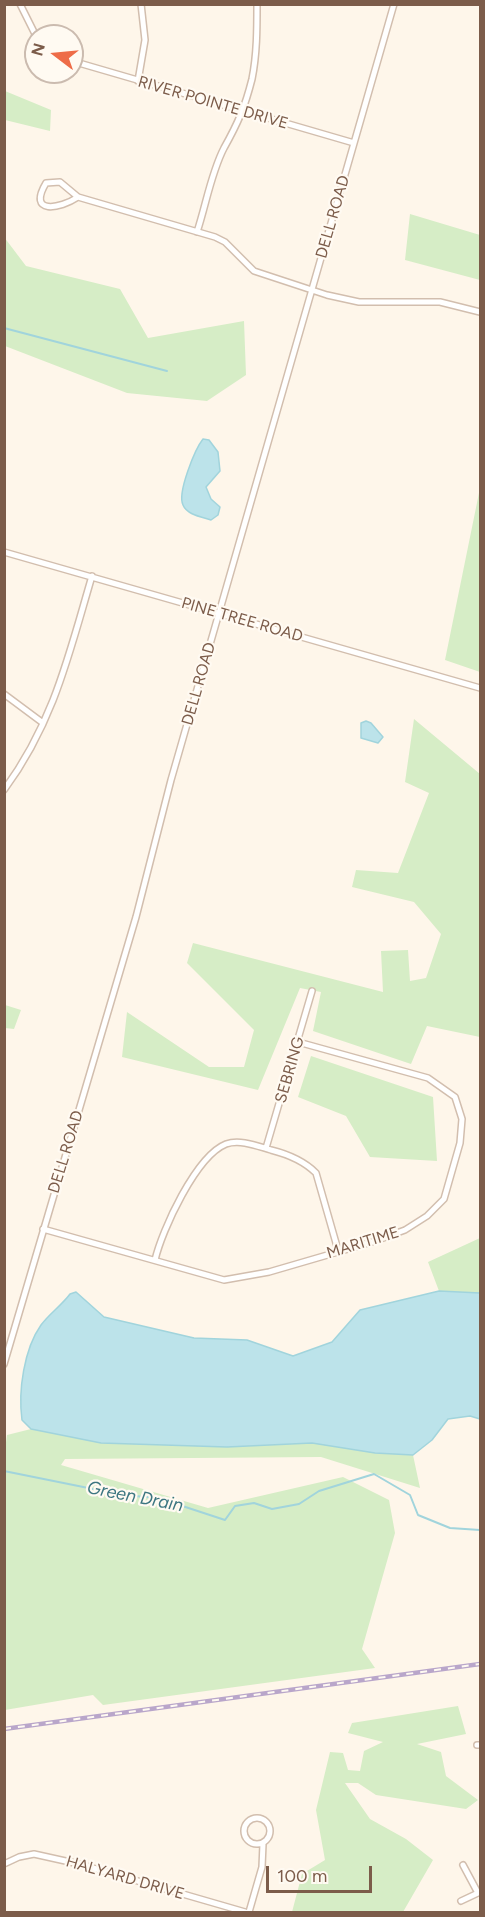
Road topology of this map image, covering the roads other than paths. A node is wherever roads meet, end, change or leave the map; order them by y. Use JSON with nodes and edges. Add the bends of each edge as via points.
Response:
{"nodes":[{"id":1,"x":20,"y":4,"type":"edge"},
{"id":2,"x":141,"y":4,"type":"edge"},
{"id":3,"x":257,"y":4,"type":"edge"},
{"id":4,"x":394,"y":4,"type":"edge"},
{"id":5,"x":30,"y":24,"type":"edge"},
{"id":6,"x":84,"y":65,"type":"edge"},
{"id":7,"x":138,"y":81,"type":"junction"},
{"id":8,"x":243,"y":111,"type":"junction"},
{"id":9,"x":354,"y":143,"type":"junction"},
{"id":10,"x":78,"y":197,"type":"junction"},
{"id":11,"x":197,"y":232,"type":"junction"},
{"id":12,"x":311,"y":290,"type":"junction"},
{"id":13,"x":480,"y":312,"type":"edge"},
{"id":14,"x":4,"y":552,"type":"edge"},
{"id":15,"x":92,"y":576,"type":"junction"},
{"id":16,"x":219,"y":613,"type":"junction"},
{"id":17,"x":480,"y":688,"type":"edge"},
{"id":18,"x":4,"y":694,"type":"edge"},
{"id":19,"x":43,"y":723,"type":"junction"},
{"id":20,"x":4,"y":790,"type":"edge"},
{"id":21,"x":312,"y":991,"type":"dead end"},
{"id":22,"x":298,"y":1042,"type":"junction"},
{"id":23,"x":266,"y":1148,"type":"junction"},
{"id":24,"x":43,"y":1229,"type":"junction"},
{"id":25,"x":338,"y":1250,"type":"junction"},
{"id":26,"x":155,"y":1260,"type":"junction"},
{"id":27,"x":4,"y":1364,"type":"edge"},
{"id":28,"x":263,"y":1844,"type":"junction"},
{"id":29,"x":4,"y":1864,"type":"edge"},
{"id":30,"x":463,"y":1865,"type":"dead end"},
{"id":31,"x":479,"y":1893,"type":"edge"},
{"id":32,"x":461,"y":1901,"type":"dead end"},
{"id":33,"x":247,"y":1912,"type":"edge"}],
"edges":[{"from":1,"to":5,"type":"street"},
{"from":2,"to":7,"type":"street","via":[[145,40]]},
{"from":3,"to":8,"type":"street","via":[[254,64]]},
{"from":4,"to":9,"type":"street","name":"DELL ROAD"},
{"from":6,"to":7,"type":"street","name":"RIVER POINTE DRIVE"},
{"from":7,"to":8,"type":"street","name":"RIVER POINTE DRIVE"},
{"from":8,"to":9,"type":"street","name":"RIVER POINTE DRIVE"},
{"from":8,"to":11,"type":"street","via":[[216,169]]},
{"from":9,"to":12,"type":"street","name":"DELL ROAD"},
{"from":10,"to":10,"type":"street","via":[[53,180],[46,183],[41,196],[48,207],[57,208]]},
{"from":10,"to":11,"type":"street"},
{"from":11,"to":12,"type":"street","via":[[225,242],[255,270]]},
{"from":12,"to":13,"type":"street","via":[[359,302],[428,300]]},
{"from":12,"to":16,"type":"street","name":"DELL ROAD"},
{"from":14,"to":15,"type":"street","name":"PINE TREE ROAD"},
{"from":15,"to":16,"type":"street","name":"PINE TREE ROAD"},
{"from":15,"to":19,"type":"street","via":[[67,668]]},
{"from":16,"to":17,"type":"street","name":"PINE TREE ROAD"},
{"from":16,"to":24,"type":"street","name":"DELL ROAD","via":[[136,917]]},
{"from":18,"to":19,"type":"street"},
{"from":19,"to":20,"type":"street"},
{"from":21,"to":22,"type":"street","name":"SEBRING"},
{"from":22,"to":23,"type":"street","name":"SEBRING"},
{"from":22,"to":25,"type":"street","name":"MARITIME","via":[[428,1078],[455,1097],[462,1119],[460,1143],[444,1199],[405,1230]]},
{"from":23,"to":25,"type":"street","via":[[296,1159],[316,1173]]},
{"from":23,"to":26,"type":"street","via":[[246,1142],[227,1144],[209,1156],[171,1214]]},
{"from":24,"to":26,"type":"street","name":"MARITIME"},
{"from":24,"to":27,"type":"street","name":"DELL ROAD"},
{"from":25,"to":26,"type":"street","name":"MARITIME","via":[[269,1272],[224,1280]]},
{"from":28,"to":28,"type":"street","via":[[252,1844],[245,1837],[245,1826],[251,1819],[258,1818],[270,1826],[269,1838]]},
{"from":28,"to":33,"type":"street","via":[[262,1867]]},
{"from":29,"to":33,"type":"street","name":"HALYARD DRIVE","via":[[34,1854]]},
{"from":30,"to":31,"type":"street"},
{"from":31,"to":32,"type":"street"}]}
